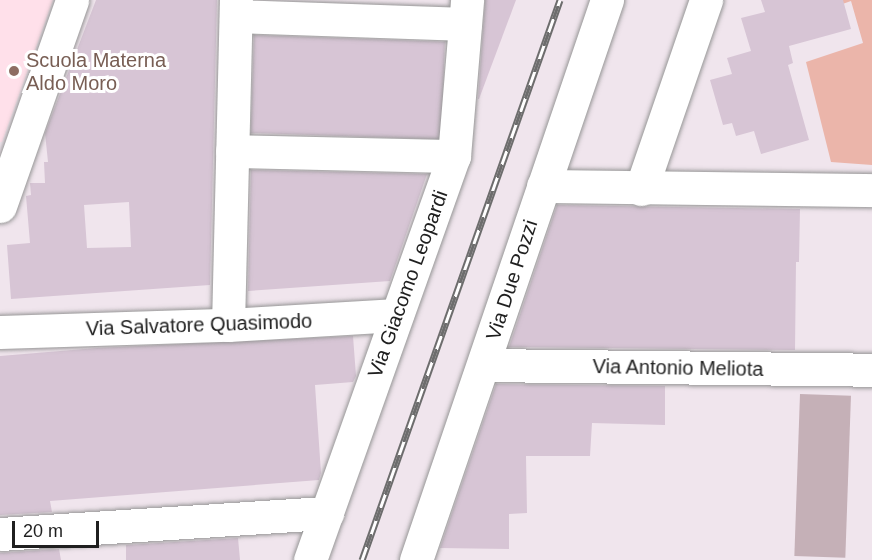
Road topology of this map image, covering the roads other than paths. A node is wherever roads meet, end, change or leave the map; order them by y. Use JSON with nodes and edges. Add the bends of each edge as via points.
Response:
{"nodes":[{"id":1,"x":72,"y":0,"type":"edge"},
{"id":2,"x":607,"y":0,"type":"edge"},
{"id":3,"x":706,"y":0,"type":"edge"},
{"id":4,"x":236,"y":8,"type":"edge"},
{"id":5,"x":466,"y":12,"type":"edge"},
{"id":6,"x":232,"y":151,"type":"junction"},
{"id":7,"x":454,"y":156,"type":"junction"},
{"id":8,"x":543,"y":186,"type":"junction"},
{"id":9,"x":641,"y":189,"type":"junction"},
{"id":10,"x":872,"y":190,"type":"edge"},
{"id":11,"x":0,"y":206,"type":"edge"},
{"id":12,"x":397,"y":315,"type":"junction"},
{"id":13,"x":228,"y":325,"type":"junction"},
{"id":14,"x":0,"y":332,"type":"edge"},
{"id":15,"x":484,"y":365,"type":"junction"},
{"id":16,"x":872,"y":370,"type":"edge"},
{"id":17,"x":327,"y":513,"type":"junction"},
{"id":18,"x":0,"y":534,"type":"edge"},
{"id":19,"x":310,"y":560,"type":"edge"},
{"id":20,"x":416,"y":560,"type":"edge"}],
"edges":[{"from":1,"to":11,"type":"street"},
{"from":2,"to":8,"type":"street","name":"Via Due Pozzi"},
{"from":3,"to":9,"type":"street"},
{"from":4,"to":5,"type":"street"},
{"from":4,"to":6,"type":"street"},
{"from":5,"to":7,"type":"street","name":"Via Giacomo Leopardi"},
{"from":6,"to":7,"type":"street"},
{"from":6,"to":13,"type":"street"},
{"from":7,"to":12,"type":"street","name":"Via Giacomo Leopardi"},
{"from":8,"to":9,"type":"street"},
{"from":8,"to":15,"type":"street","name":"Via Due Pozzi"},
{"from":9,"to":10,"type":"street"},
{"from":12,"to":13,"type":"street","name":"Via Salvatore Quasimodo"},
{"from":12,"to":17,"type":"street","name":"Via Giacomo Leopardi"},
{"from":13,"to":14,"type":"street","name":"Via Salvatore Quasimodo"},
{"from":15,"to":16,"type":"street","name":"Via Antonio Meliota"},
{"from":15,"to":20,"type":"street","name":"Via Due Pozzi"},
{"from":17,"to":18,"type":"street"},
{"from":17,"to":19,"type":"street","name":"Via Giacomo Leopardi"}]}
